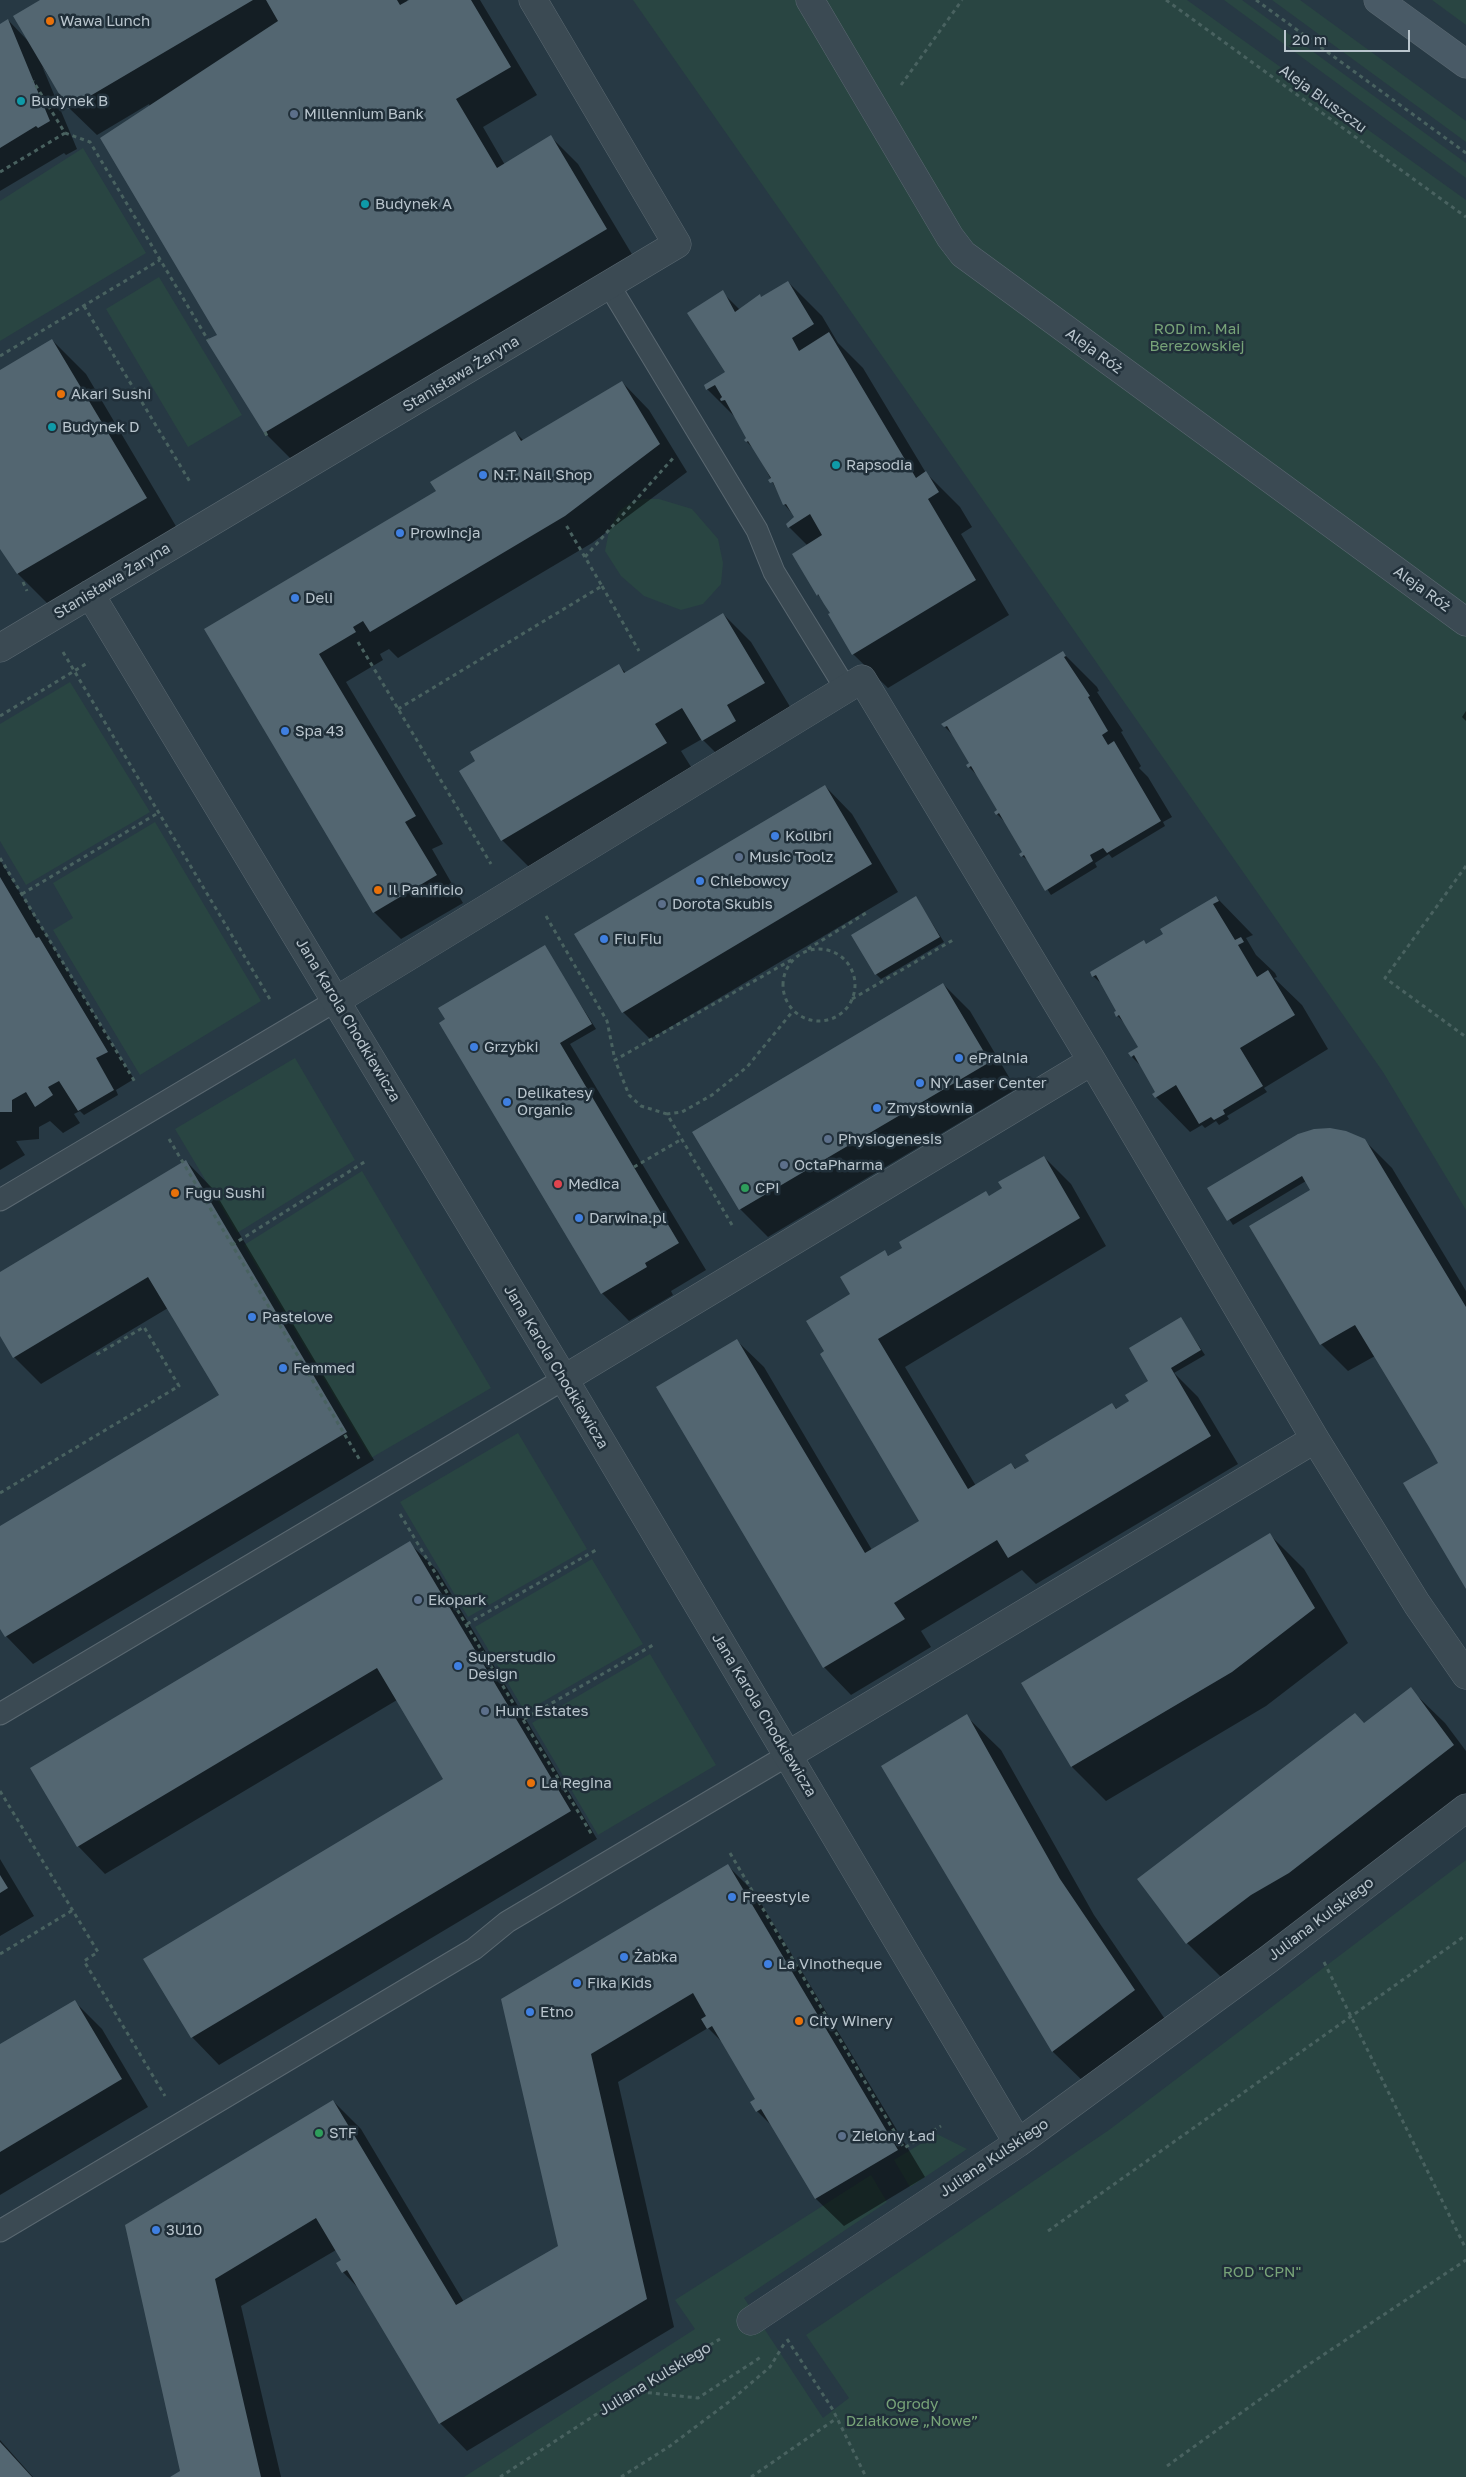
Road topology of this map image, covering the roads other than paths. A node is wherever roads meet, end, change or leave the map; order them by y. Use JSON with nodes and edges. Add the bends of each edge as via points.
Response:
{"nodes":[{"id":1,"x":533,"y":0,"type":"edge"},
{"id":2,"x":810,"y":0,"type":"edge"},
{"id":3,"x":1378,"y":0,"type":"edge"},
{"id":4,"x":1466,"y":64,"type":"edge"},
{"id":5,"x":609,"y":285,"type":"junction"},
{"id":6,"x":90,"y":594,"type":"junction"},
{"id":7,"x":1466,"y":622,"type":"edge"},
{"id":8,"x":0,"y":648,"type":"edge"},
{"id":9,"x":846,"y":689,"type":"junction"},
{"id":10,"x":337,"y":1000,"type":"junction"},
{"id":11,"x":1092,"y":1062,"type":"junction"},
{"id":12,"x":0,"y":1200,"type":"edge"},
{"id":13,"x":564,"y":1379,"type":"junction"},
{"id":14,"x":1315,"y":1439,"type":"junction"},
{"id":15,"x":1466,"y":1675,"type":"edge"},
{"id":16,"x":0,"y":1714,"type":"edge"},
{"id":17,"x":788,"y":1756,"type":"junction"},
{"id":18,"x":1466,"y":1808,"type":"edge"},
{"id":19,"x":1018,"y":2143,"type":"junction"},
{"id":20,"x":0,"y":2232,"type":"edge"},
{"id":21,"x":760,"y":2315,"type":"road end"}],
"edges":[{"from":1,"to":5,"type":"street","name":"Stanisława Żaryna","via":[[677,244]]},
{"from":2,"to":7,"type":"street","name":"Aleja Róż","via":[[963,254]]},
{"from":3,"to":4,"type":"main road"},
{"from":5,"to":6,"type":"street","name":"Stanisława Żaryna"},
{"from":5,"to":9,"type":"lane","via":[[757,530],[774,572]]},
{"from":6,"to":8,"type":"street","name":"Stanisława Żaryna"},
{"from":6,"to":10,"type":"street","name":"Jana Karola Chodkiewicza"},
{"from":9,"to":10,"type":"street"},
{"from":9,"to":11,"type":"street","via":[[862,679]]},
{"from":10,"to":12,"type":"lane"},
{"from":10,"to":13,"type":"street","name":"Jana Karola Chodkiewicza"},
{"from":11,"to":13,"type":"street"},
{"from":11,"to":14,"type":"street"},
{"from":13,"to":16,"type":"lane"},
{"from":13,"to":17,"type":"street","name":"Jana Karola Chodkiewicza"},
{"from":14,"to":15,"type":"street","via":[[1417,1604]]},
{"from":14,"to":17,"type":"street"},
{"from":17,"to":19,"type":"street","name":"Jana Karola Chodkiewicza"},
{"from":17,"to":20,"type":"lane","via":[[507,1922],[474,1949]]},
{"from":18,"to":19,"type":"street","name":"Juliana Kulskiego","via":[[1269,1959]]},
{"from":19,"to":21,"type":"street","name":"Juliana Kulskiego"}]}
